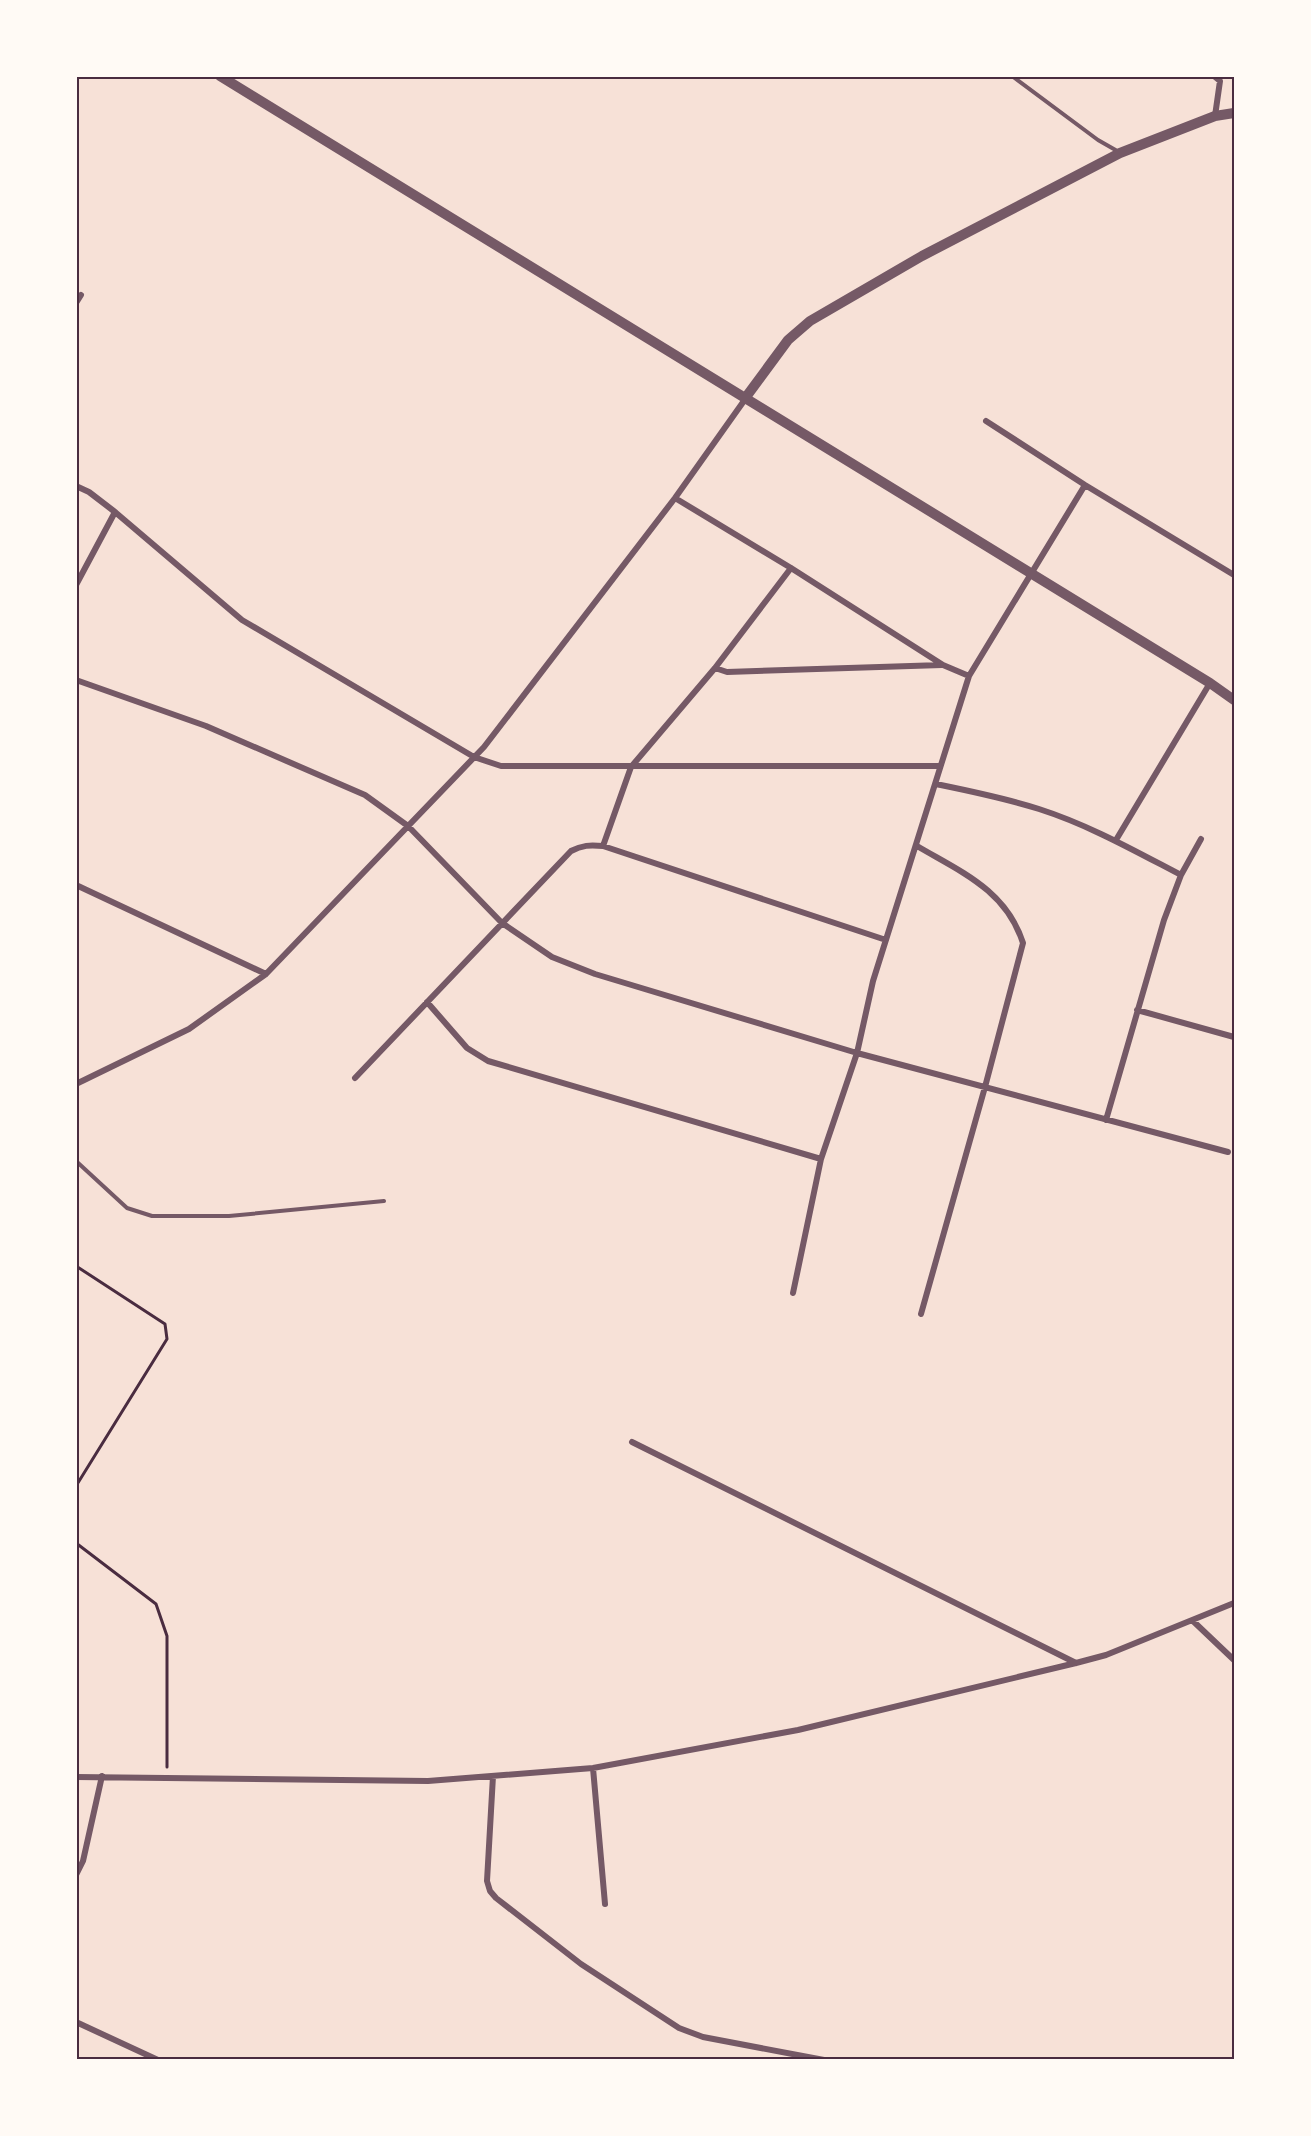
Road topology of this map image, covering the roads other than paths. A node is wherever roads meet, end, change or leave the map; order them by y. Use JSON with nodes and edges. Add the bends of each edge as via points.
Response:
{"nodes":[{"id":1,"x":220,"y":76,"type":"edge"},
{"id":2,"x":1012,"y":76,"type":"edge"},
{"id":3,"x":1214,"y":76,"type":"edge"},
{"id":4,"x":1223,"y":79,"type":"edge"},
{"id":5,"x":1234,"y":113,"type":"edge"},
{"id":6,"x":1215,"y":117,"type":"junction"},
{"id":7,"x":1120,"y":153,"type":"junction"},
{"id":8,"x":81,"y":295,"type":"dead end"},
{"id":9,"x":76,"y":303,"type":"edge"},
{"id":10,"x":746,"y":397,"type":"junction"},
{"id":11,"x":986,"y":421,"type":"dead end"},
{"id":12,"x":1085,"y":485,"type":"junction"},
{"id":13,"x":76,"y":486,"type":"edge"},
{"id":14,"x":675,"y":498,"type":"junction"},
{"id":15,"x":115,"y":512,"type":"junction"},
{"id":16,"x":790,"y":568,"type":"junction"},
{"id":17,"x":1031,"y":574,"type":"junction"},
{"id":18,"x":1234,"y":575,"type":"edge"},
{"id":19,"x":76,"y":585,"type":"edge"},
{"id":20,"x":943,"y":665,"type":"junction"},
{"id":21,"x":715,"y":668,"type":"junction"},
{"id":22,"x":969,"y":676,"type":"junction"},
{"id":23,"x":76,"y":680,"type":"edge"},
{"id":24,"x":1210,"y":683,"type":"junction"},
{"id":25,"x":1234,"y":698,"type":"edge"},
{"id":26,"x":474,"y":757,"type":"junction"},
{"id":27,"x":940,"y":766,"type":"junction"},
{"id":28,"x":631,"y":767,"type":"junction"},
{"id":29,"x":936,"y":784,"type":"junction"},
{"id":30,"x":408,"y":826,"type":"junction"},
{"id":31,"x":1201,"y":839,"type":"dead end"},
{"id":32,"x":1116,"y":840,"type":"junction"},
{"id":33,"x":603,"y":846,"type":"junction"},
{"id":34,"x":917,"y":846,"type":"junction"},
{"id":35,"x":1181,"y":875,"type":"junction"},
{"id":36,"x":76,"y":885,"type":"edge"},
{"id":37,"x":502,"y":923,"type":"junction"},
{"id":38,"x":886,"y":940,"type":"junction"},
{"id":39,"x":266,"y":974,"type":"junction"},
{"id":40,"x":427,"y":1002,"type":"junction"},
{"id":41,"x":1137,"y":1010,"type":"junction"},
{"id":42,"x":1234,"y":1037,"type":"edge"},
{"id":43,"x":857,"y":1053,"type":"junction"},
{"id":44,"x":355,"y":1078,"type":"dead end"},
{"id":45,"x":76,"y":1084,"type":"edge"},
{"id":46,"x":985,"y":1087,"type":"junction"},
{"id":47,"x":1106,"y":1120,"type":"junction"},
{"id":48,"x":1228,"y":1152,"type":"dead end"},
{"id":49,"x":821,"y":1159,"type":"junction"},
{"id":50,"x":76,"y":1161,"type":"edge"},
{"id":51,"x":384,"y":1201,"type":"dead end"},
{"id":52,"x":793,"y":1293,"type":"dead end"},
{"id":53,"x":921,"y":1314,"type":"dead end"},
{"id":54,"x":632,"y":1442,"type":"dead end"},
{"id":55,"x":1234,"y":1603,"type":"edge"},
{"id":56,"x":1193,"y":1621,"type":"junction"},
{"id":57,"x":1234,"y":1660,"type":"edge"},
{"id":58,"x":1076,"y":1663,"type":"junction"},
{"id":59,"x":593,"y":1768,"type":"junction"},
{"id":60,"x":102,"y":1776,"type":"junction"},
{"id":61,"x":493,"y":1776,"type":"junction"},
{"id":62,"x":76,"y":1777,"type":"edge"},
{"id":63,"x":76,"y":1875,"type":"edge"},
{"id":64,"x":605,"y":1904,"type":"dead end"},
{"id":65,"x":76,"y":2022,"type":"edge"},
{"id":66,"x":158,"y":2060,"type":"edge"},
{"id":67,"x":824,"y":2060,"type":"edge"}],
"edges":[{"from":1,"to":10,"type":"street"},
{"from":2,"to":7,"type":"lane"},
{"from":3,"to":4,"type":"street"},
{"from":4,"to":6,"type":"street"},
{"from":5,"to":6,"type":"street"},
{"from":6,"to":7,"type":"street"},
{"from":7,"to":10,"type":"street","via":[[922,256],[810,321],[788,340]]},
{"from":8,"to":9,"type":"street"},
{"from":10,"to":14,"type":"street"},
{"from":10,"to":17,"type":"street"},
{"from":11,"to":12,"type":"street"},
{"from":12,"to":17,"type":"street"},
{"from":12,"to":18,"type":"street"},
{"from":13,"to":15,"type":"street"},
{"from":14,"to":16,"type":"street"},
{"from":14,"to":26,"type":"street"},
{"from":15,"to":19,"type":"street"},
{"from":15,"to":26,"type":"street","via":[[242,620]]},
{"from":16,"to":20,"type":"street"},
{"from":16,"to":21,"type":"street"},
{"from":17,"to":22,"type":"street"},
{"from":17,"to":24,"type":"street"},
{"from":20,"to":21,"type":"street","via":[[727,672]]},
{"from":20,"to":22,"type":"street"},
{"from":21,"to":28,"type":"street"},
{"from":22,"to":27,"type":"street"},
{"from":23,"to":30,"type":"street","via":[[206,726],[365,795]]},
{"from":24,"to":25,"type":"street"},
{"from":24,"to":32,"type":"street"},
{"from":26,"to":28,"type":"street","via":[[501,766]]},
{"from":26,"to":30,"type":"street"},
{"from":27,"to":28,"type":"street"},
{"from":27,"to":29,"type":"street"},
{"from":28,"to":33,"type":"street"},
{"from":29,"to":32,"type":"street","via":[[1040,809]]},
{"from":29,"to":34,"type":"street"},
{"from":30,"to":37,"type":"street"},
{"from":30,"to":39,"type":"street"},
{"from":31,"to":35,"type":"street"},
{"from":32,"to":35,"type":"street"},
{"from":33,"to":37,"type":"street","via":[[588,844],[571,851]]},
{"from":33,"to":38,"type":"street"},
{"from":34,"to":38,"type":"street"},
{"from":34,"to":46,"type":"street","via":[[995,896],[1009,911],[1023,943]]},
{"from":35,"to":41,"type":"street"},
{"from":36,"to":39,"type":"street"},
{"from":37,"to":40,"type":"street"},
{"from":37,"to":43,"type":"street","via":[[552,957],[595,974]]},
{"from":38,"to":43,"type":"street"},
{"from":39,"to":45,"type":"street","via":[[189,1029]]},
{"from":40,"to":44,"type":"street"},
{"from":40,"to":49,"type":"street","via":[[467,1048],[489,1060]]},
{"from":41,"to":42,"type":"street"},
{"from":41,"to":47,"type":"street"},
{"from":43,"to":46,"type":"street"},
{"from":43,"to":49,"type":"street"},
{"from":46,"to":47,"type":"street"},
{"from":46,"to":53,"type":"street"},
{"from":47,"to":48,"type":"street"},
{"from":49,"to":52,"type":"street"},
{"from":50,"to":51,"type":"lane","via":[[127,1208],[152,1216],[229,1216]]},
{"from":54,"to":58,"type":"street"},
{"from":55,"to":56,"type":"street"},
{"from":56,"to":57,"type":"street"},
{"from":56,"to":58,"type":"street"},
{"from":58,"to":59,"type":"street","via":[[798,1730]]},
{"from":59,"to":61,"type":"street"},
{"from":59,"to":64,"type":"street"},
{"from":60,"to":61,"type":"street","via":[[428,1781]]},
{"from":60,"to":62,"type":"street"},
{"from":60,"to":63,"type":"street","via":[[83,1861]]},
{"from":61,"to":67,"type":"street","via":[[487,1881],[496,1898],[581,1964],[679,2028],[703,2037]]},
{"from":65,"to":66,"type":"street"}]}
